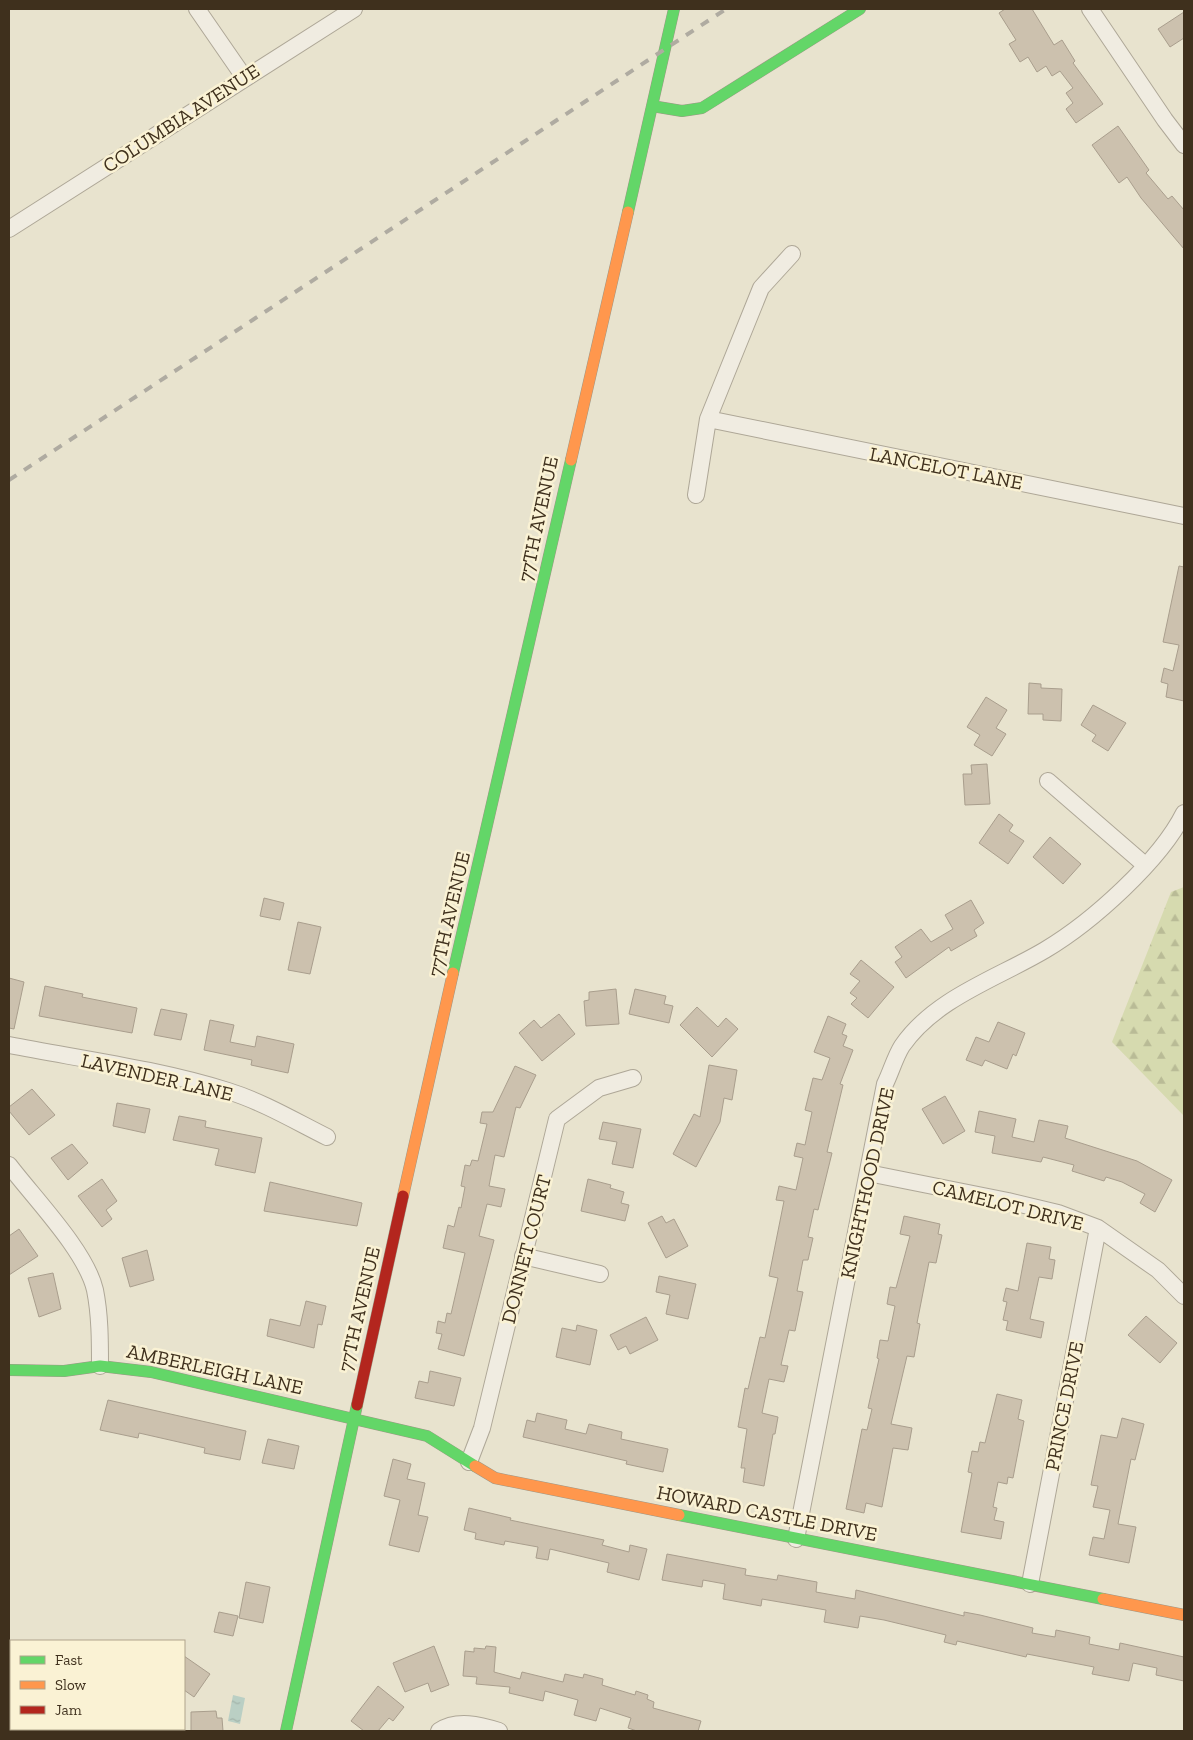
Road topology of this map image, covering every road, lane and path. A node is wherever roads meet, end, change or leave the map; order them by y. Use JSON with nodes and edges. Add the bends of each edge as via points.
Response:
{"nodes":[{"id":1,"x":197,"y":9,"type":"edge"},
{"id":2,"x":354,"y":9,"type":"edge"},
{"id":3,"x":674,"y":9,"type":"edge"},
{"id":4,"x":860,"y":9,"type":"edge"},
{"id":5,"x":1098,"y":12,"type":"edge"},
{"id":6,"x":244,"y":77,"type":"junction"},
{"id":7,"x":652,"y":106,"type":"junction"},
{"id":8,"x":1184,"y":144,"type":"edge"},
{"id":9,"x":9,"y":229,"type":"edge"},
{"id":10,"x":792,"y":254,"type":"dead end"},
{"id":11,"x":708,"y":419,"type":"junction"},
{"id":12,"x":696,"y":496,"type":"dead end"},
{"id":13,"x":1184,"y":516,"type":"edge"},
{"id":14,"x":1048,"y":781,"type":"dead end"},
{"id":15,"x":1184,"y":813,"type":"edge"},
{"id":16,"x":1145,"y":865,"type":"junction"},
{"id":17,"x":9,"y":1045,"type":"edge"},
{"id":18,"x":633,"y":1078,"type":"dead end"},
{"id":19,"x":327,"y":1137,"type":"dead end"},
{"id":20,"x":9,"y":1165,"type":"edge"},
{"id":21,"x":868,"y":1173,"type":"junction"},
{"id":22,"x":1098,"y":1228,"type":"junction"},
{"id":23,"x":523,"y":1256,"type":"junction"},
{"id":24,"x":600,"y":1274,"type":"dead end"},
{"id":25,"x":1184,"y":1296,"type":"edge"},
{"id":26,"x":100,"y":1366,"type":"junction"},
{"id":27,"x":9,"y":1370,"type":"edge"},
{"id":28,"x":353,"y":1419,"type":"junction"},
{"id":29,"x":469,"y":1462,"type":"junction"},
{"id":30,"x":796,"y":1538,"type":"junction"},
{"id":31,"x":1030,"y":1584,"type":"junction"},
{"id":32,"x":1184,"y":1615,"type":"edge"},
{"id":33,"x":286,"y":1731,"type":"edge"},
{"id":34,"x":439,"y":1731,"type":"edge"},
{"id":35,"x":499,"y":1731,"type":"edge"}],
"edges":[{"from":1,"to":6,"type":"street"},
{"from":2,"to":6,"type":"street","name":"COLUMBIA AVENUE"},
{"from":3,"to":7,"type":"street","name":"77TH AVENUE"},
{"from":4,"to":7,"type":"street","via":[[702,108],[682,111]]},
{"from":5,"to":8,"type":"street","via":[[1164,120]]},
{"from":6,"to":9,"type":"street","name":"COLUMBIA AVENUE"},
{"from":7,"to":28,"type":"street","name":"77TH AVENUE"},
{"from":10,"to":11,"type":"street","via":[[761,288]]},
{"from":11,"to":12,"type":"street"},
{"from":11,"to":13,"type":"street","name":"LANCELOT LANE"},
{"from":14,"to":16,"type":"street"},
{"from":15,"to":16,"type":"street","name":"KNIGHTHOOD DRIVE"},
{"from":16,"to":21,"type":"street","name":"KNIGHTHOOD DRIVE","via":[[1107,906],[1047,949],[963,994],[928,1018],[902,1046],[885,1084]]},
{"from":17,"to":19,"type":"street","name":"LAVENDER LANE","via":[[228,1091],[262,1104]]},
{"from":18,"to":23,"type":"street","name":"DONNET COURT","via":[[599,1088],[557,1119]]},
{"from":20,"to":26,"type":"street","via":[[83,1262],[94,1289]]},
{"from":21,"to":22,"type":"street","name":"CAMELOT DRIVE","via":[[1008,1201]]},
{"from":21,"to":30,"type":"street","name":"KNIGHTHOOD DRIVE"},
{"from":22,"to":25,"type":"street","name":"CAMELOT DRIVE","via":[[1158,1270]]},
{"from":22,"to":31,"type":"street","name":"PRINCE DRIVE"},
{"from":23,"to":24,"type":"street"},
{"from":23,"to":29,"type":"street","name":"DONNET COURT","via":[[482,1428]]},
{"from":26,"to":27,"type":"street","name":"AMBERLEIGH LANE","via":[[64,1371]]},
{"from":26,"to":28,"type":"street","name":"AMBERLEIGH LANE","via":[[151,1372]]},
{"from":28,"to":29,"type":"street","name":"HOWARD CASTLE DRIVE","via":[[427,1436]]},
{"from":28,"to":33,"type":"street","name":"77TH AVENUE"},
{"from":29,"to":30,"type":"street","name":"HOWARD CASTLE DRIVE","via":[[495,1478]]},
{"from":30,"to":31,"type":"street","name":"HOWARD CASTLE DRIVE"},
{"from":31,"to":32,"type":"street","name":"HOWARD CASTLE DRIVE"},
{"from":34,"to":35,"type":"street","via":[[460,1724],[481,1725]]}]}
